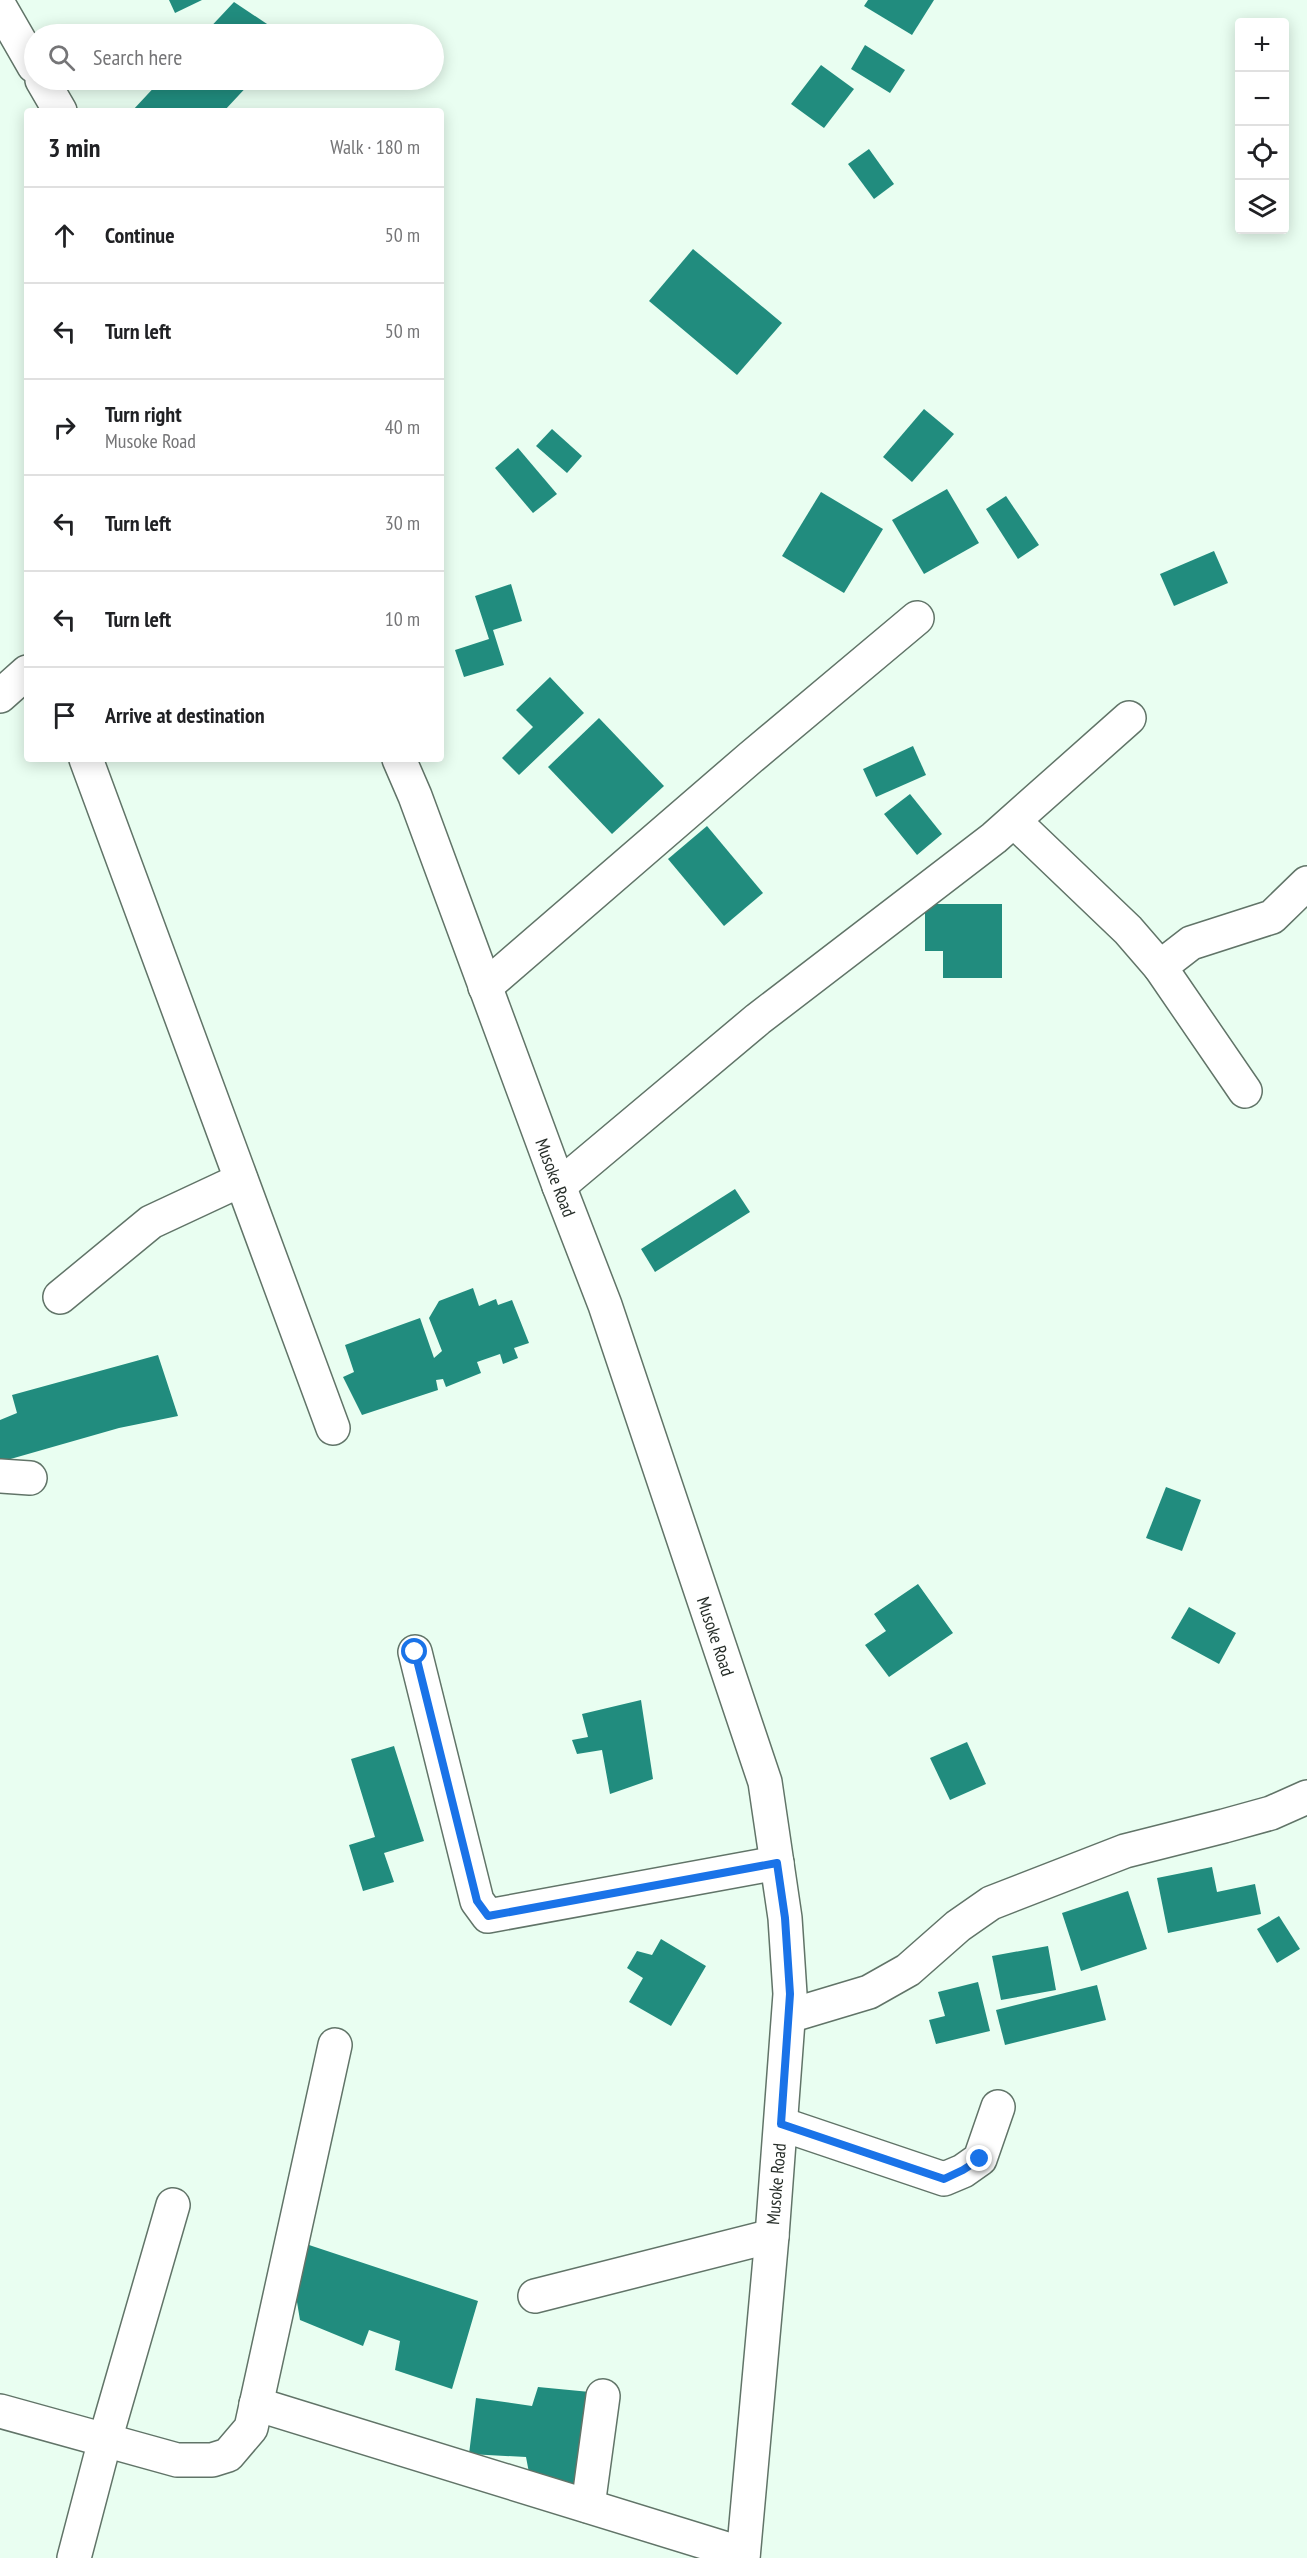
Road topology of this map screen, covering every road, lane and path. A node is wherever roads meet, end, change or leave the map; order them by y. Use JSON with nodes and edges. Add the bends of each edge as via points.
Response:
{"nodes":[{"id":1,"x":0,"y":7,"type":"edge"},
{"id":2,"x":24,"y":49,"type":"edge"},
{"id":3,"x":48,"y":90,"type":"edge"},
{"id":4,"x":58,"y":108,"type":"edge"},
{"id":5,"x":917,"y":618,"type":"dead end"},
{"id":6,"x":24,"y":675,"type":"edge"},
{"id":7,"x":0,"y":696,"type":"edge"},
{"id":8,"x":1129,"y":718,"type":"dead end"},
{"id":9,"x":87,"y":762,"type":"edge"},
{"id":10,"x":400,"y":762,"type":"edge"},
{"id":11,"x":1014,"y":820,"type":"junction"},
{"id":12,"x":1307,"y":883,"type":"edge"},
{"id":13,"x":1160,"y":967,"type":"junction"},
{"id":14,"x":485,"y":987,"type":"junction"},
{"id":15,"x":1245,"y":1091,"type":"dead end"},
{"id":16,"x":242,"y":1180,"type":"junction"},
{"id":17,"x":559,"y":1186,"type":"junction"},
{"id":18,"x":60,"y":1297,"type":"dead end"},
{"id":19,"x":333,"y":1428,"type":"dead end"},
{"id":20,"x":415,"y":1652,"type":"dead end"},
{"id":21,"x":1307,"y":1797,"type":"edge"},
{"id":22,"x":777,"y":1863,"type":"junction"},
{"id":23,"x":789,"y":2016,"type":"junction"},
{"id":24,"x":335,"y":2045,"type":"dead end"},
{"id":25,"x":998,"y":2108,"type":"dead end"},
{"id":26,"x":781,"y":2124,"type":"junction"},
{"id":27,"x":173,"y":2205,"type":"dead end"},
{"id":28,"x":772,"y":2236,"type":"junction"},
{"id":29,"x":535,"y":2296,"type":"dead end"},
{"id":30,"x":603,"y":2396,"type":"dead end"},
{"id":31,"x":256,"y":2404,"type":"junction"},
{"id":32,"x":0,"y":2411,"type":"edge"},
{"id":33,"x":105,"y":2440,"type":"junction"},
{"id":34,"x":588,"y":2506,"type":"junction"},
{"id":35,"x":743,"y":2556,"type":"edge"},
{"id":36,"x":74,"y":2558,"type":"edge"}],
"edges":[{"from":1,"to":2,"type":"street"},
{"from":3,"to":4,"type":"street"},
{"from":5,"to":14,"type":"street"},
{"from":6,"to":7,"type":"street"},
{"from":8,"to":11,"type":"street"},
{"from":9,"to":16,"type":"street"},
{"from":10,"to":14,"type":"street","name":"Musoke Road"},
{"from":11,"to":13,"type":"street","via":[[1128,930]]},
{"from":11,"to":17,"type":"street","via":[[758,1020]]},
{"from":12,"to":13,"type":"street","via":[[1272,917],[1191,943]]},
{"from":13,"to":15,"type":"street"},
{"from":14,"to":17,"type":"street","name":"Musoke Road"},
{"from":16,"to":18,"type":"street","via":[[151,1222]]},
{"from":16,"to":19,"type":"street"},
{"from":17,"to":22,"type":"street","name":"Musoke Road","via":[[605,1305],[765,1782]]},
{"from":20,"to":22,"type":"street","via":[[477,1901],[488,1916]]},
{"from":21,"to":23,"type":"street","via":[[1271,1813],[1125,1851],[991,1903],[908,1970],[869,1992]]},
{"from":22,"to":23,"type":"street","name":"Musoke Road","via":[[785,1918]]},
{"from":23,"to":26,"type":"street","name":"Musoke Road"},
{"from":24,"to":31,"type":"street"},
{"from":25,"to":26,"type":"street","via":[[980,2159],[944,2179]]},
{"from":26,"to":28,"type":"street","name":"Musoke Road"},
{"from":27,"to":33,"type":"street"},
{"from":28,"to":29,"type":"street"},
{"from":28,"to":35,"type":"street","name":"Musoke Road"},
{"from":30,"to":34,"type":"street"},
{"from":31,"to":33,"type":"street","via":[[251,2428],[228,2455],[212,2460],[177,2460]]},
{"from":31,"to":34,"type":"street"},
{"from":32,"to":33,"type":"street"},
{"from":33,"to":36,"type":"street"},
{"from":34,"to":35,"type":"street"}]}
